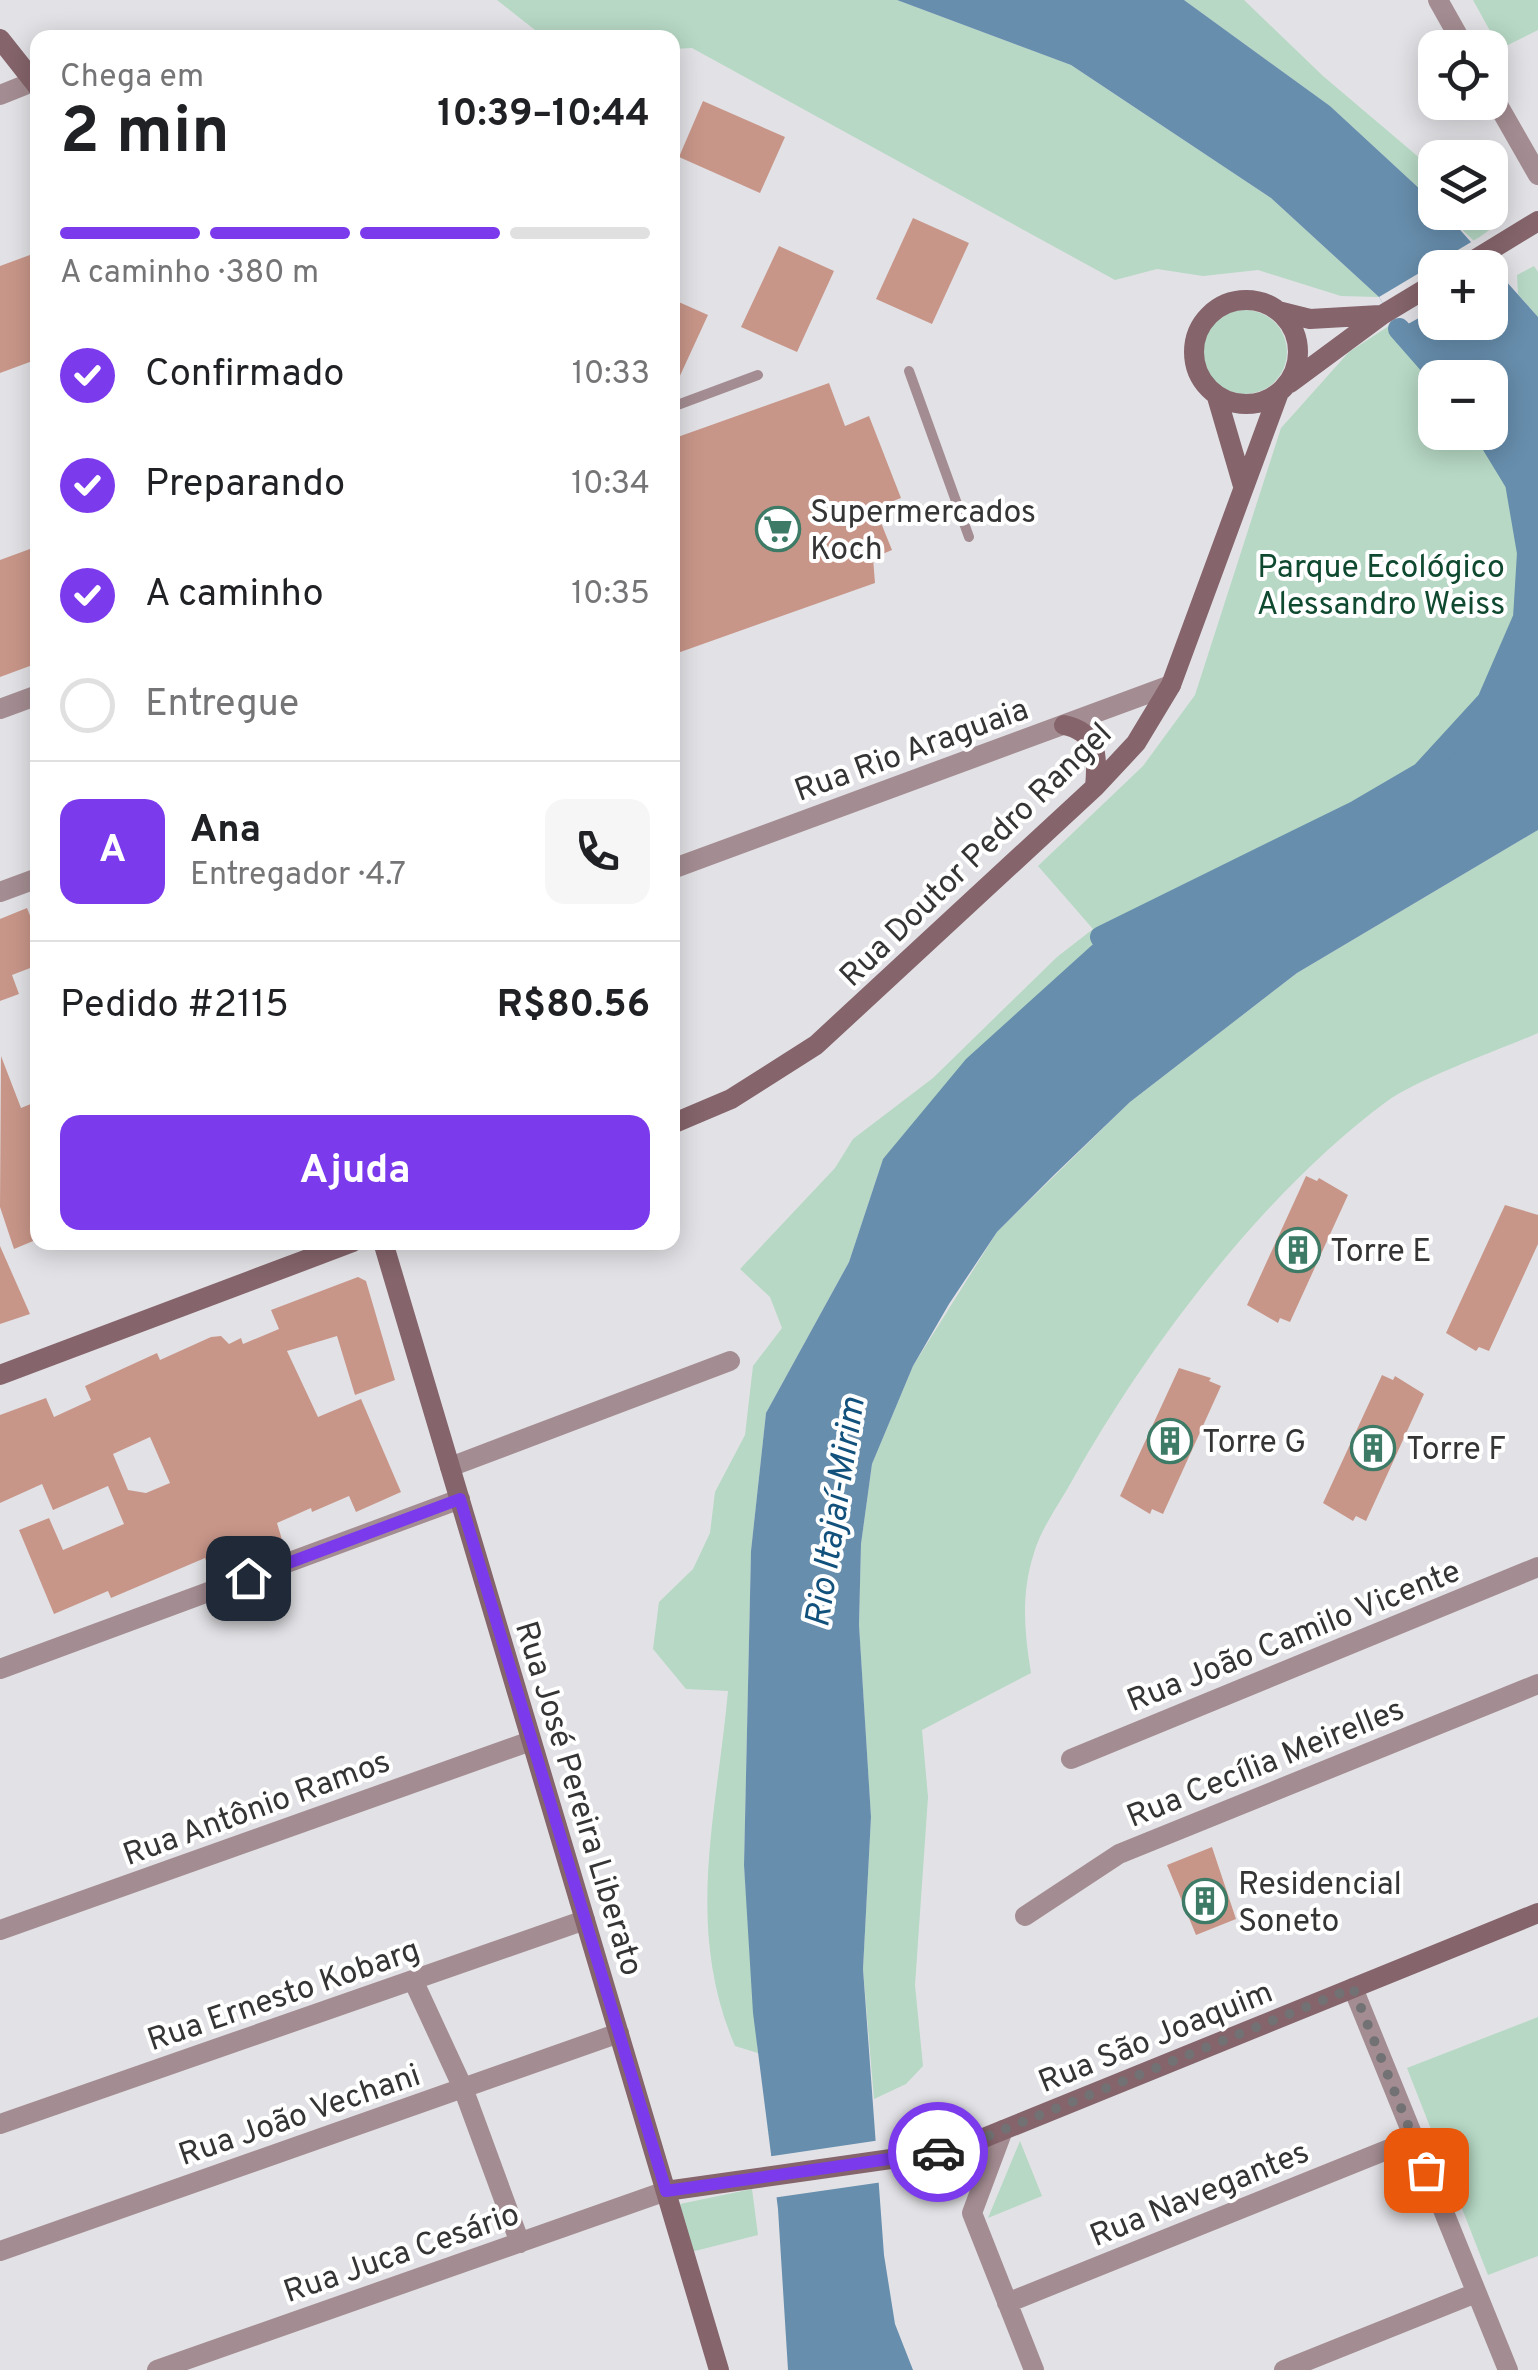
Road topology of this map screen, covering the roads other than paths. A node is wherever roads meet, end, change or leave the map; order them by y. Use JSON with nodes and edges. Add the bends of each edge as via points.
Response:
{"nodes":[{"id":1,"x":1438,"y":0,"type":"edge"},
{"id":2,"x":1455,"y":30,"type":"edge"},
{"id":3,"x":0,"y":39,"type":"edge"},
{"id":4,"x":30,"y":76,"type":"edge"},
{"id":5,"x":30,"y":86,"type":"edge"},
{"id":6,"x":0,"y":94,"type":"edge"},
{"id":7,"x":1507,"y":120,"type":"edge"},
{"id":8,"x":1538,"y":175,"type":"edge"},
{"id":9,"x":1538,"y":221,"type":"edge"},
{"id":10,"x":1490,"y":250,"type":"edge"},
{"id":11,"x":1418,"y":293,"type":"edge"},
{"id":12,"x":1278,"y":311,"type":"junction"},
{"id":13,"x":1385,"y":313,"type":"junction"},
{"id":14,"x":908,"y":371,"type":"dead end"},
{"id":15,"x":758,"y":375,"type":"dead end"},
{"id":16,"x":1283,"y":390,"type":"junction"},
{"id":17,"x":1217,"y":396,"type":"junction"},
{"id":18,"x":680,"y":404,"type":"edge"},
{"id":19,"x":1242,"y":486,"type":"junction"},
{"id":20,"x":969,"y":537,"type":"dead end"},
{"id":21,"x":1171,"y":685,"type":"junction"},
{"id":22,"x":30,"y":698,"type":"edge"},
{"id":23,"x":0,"y":709,"type":"edge"},
{"id":24,"x":1064,"y":725,"type":"junction"},
{"id":25,"x":1095,"y":787,"type":"junction"},
{"id":26,"x":680,"y":866,"type":"edge"},
{"id":27,"x":30,"y":881,"type":"edge"},
{"id":28,"x":0,"y":892,"type":"edge"},
{"id":29,"x":680,"y":1121,"type":"edge"},
{"id":30,"x":333,"y":1250,"type":"edge"},
{"id":31,"x":385,"y":1250,"type":"edge"},
{"id":32,"x":730,"y":1361,"type":"dead end"},
{"id":33,"x":0,"y":1376,"type":"edge"},
{"id":34,"x":450,"y":1467,"type":"junction"},
{"id":35,"x":460,"y":1499,"type":"junction"},
{"id":36,"x":1538,"y":1567,"type":"edge"},
{"id":37,"x":0,"y":1669,"type":"edge"},
{"id":38,"x":1538,"y":1684,"type":"edge"},
{"id":39,"x":532,"y":1741,"type":"junction"},
{"id":40,"x":1071,"y":1758,"type":"dead end"},
{"id":41,"x":1538,"y":1913,"type":"edge"},
{"id":42,"x":1024,"y":1916,"type":"dead end"},
{"id":43,"x":585,"y":1920,"type":"junction"},
{"id":44,"x":0,"y":1930,"type":"edge"},
{"id":45,"x":413,"y":1980,"type":"junction"},
{"id":46,"x":1353,"y":1988,"type":"junction"},
{"id":47,"x":618,"y":2033,"type":"junction"},
{"id":48,"x":464,"y":2088,"type":"junction"},
{"id":49,"x":0,"y":2124,"type":"edge"},
{"id":50,"x":1003,"y":2130,"type":"junction"},
{"id":51,"x":1414,"y":2139,"type":"junction"},
{"id":52,"x":966,"y":2145,"type":"junction"},
{"id":53,"x":984,"y":2181,"type":"junction"},
{"id":54,"x":666,"y":2191,"type":"junction"},
{"id":55,"x":520,"y":2242,"type":"junction"},
{"id":56,"x":0,"y":2251,"type":"edge"},
{"id":57,"x":1476,"y":2293,"type":"junction"},
{"id":58,"x":1007,"y":2303,"type":"junction"},
{"id":59,"x":157,"y":2370,"type":"edge"},
{"id":60,"x":719,"y":2370,"type":"edge"},
{"id":61,"x":1034,"y":2370,"type":"edge"},
{"id":62,"x":1284,"y":2370,"type":"edge"},
{"id":63,"x":1508,"y":2370,"type":"edge"}],
"edges":[{"from":1,"to":2,"type":"street"},
{"from":3,"to":4,"type":"main road"},
{"from":5,"to":6,"type":"street"},
{"from":7,"to":8,"type":"street"},
{"from":9,"to":10,"type":"main road"},
{"from":11,"to":13,"type":"main road"},
{"from":12,"to":13,"type":"main road","via":[[1339,320]]},
{"from":12,"to":16,"type":"main road","via":[[1290,322],[1299,354]]},
{"from":12,"to":17,"type":"main road","via":[[1262,302],[1227,303],[1200,326],[1193,357]]},
{"from":13,"to":16,"type":"main road"},
{"from":14,"to":20,"type":"lane"},
{"from":15,"to":18,"type":"lane"},
{"from":16,"to":17,"type":"main road","via":[[1246,405]]},
{"from":16,"to":19,"type":"main road","name":"Rua Doutor Pedro Rangel"},
{"from":17,"to":19,"type":"main road"},
{"from":19,"to":21,"type":"main road","name":"Rua Doutor Pedro Rangel"},
{"from":21,"to":24,"type":"street","name":"Rua Rio Araguaia"},
{"from":21,"to":25,"type":"main road","name":"Rua Doutor Pedro Rangel","via":[[1136,743]]},
{"from":22,"to":23,"type":"street"},
{"from":24,"to":25,"type":"main road","via":[[1080,728],[1094,745]]},
{"from":24,"to":26,"type":"street","name":"Rua Rio Araguaia"},
{"from":25,"to":29,"type":"main road","name":"Rua Doutor Pedro Rangel","via":[[816,1044],[732,1100]]},
{"from":27,"to":28,"type":"street"},
{"from":30,"to":33,"type":"main road"},
{"from":31,"to":34,"type":"main road","name":"Rua José Pereira Liberato"},
{"from":32,"to":34,"type":"street"},
{"from":34,"to":35,"type":"main road","name":"Rua José Pereira Liberato"},
{"from":35,"to":37,"type":"street"},
{"from":35,"to":39,"type":"main road","name":"Rua José Pereira Liberato"},
{"from":36,"to":40,"type":"street","name":"Rua João Camilo Vicente"},
{"from":38,"to":42,"type":"street","name":"Rua Cecília Meirelles","via":[[1120,1854]]},
{"from":39,"to":43,"type":"main road","name":"Rua José Pereira Liberato"},
{"from":39,"to":44,"type":"street","name":"Rua Antônio Ramos"},
{"from":41,"to":46,"type":"main road","name":"Rua São Joaquim"},
{"from":43,"to":45,"type":"street","name":"Rua Ernesto Kobarg"},
{"from":43,"to":47,"type":"main road","name":"Rua José Pereira Liberato"},
{"from":45,"to":48,"type":"street"},
{"from":45,"to":49,"type":"street","name":"Rua Ernesto Kobarg"},
{"from":46,"to":50,"type":"main road","name":"Rua São Joaquim"},
{"from":46,"to":51,"type":"street"},
{"from":47,"to":48,"type":"street","name":"Rua João Vechani"},
{"from":47,"to":54,"type":"main road","name":"Rua José Pereira Liberato"},
{"from":48,"to":55,"type":"street"},
{"from":48,"to":56,"type":"street","name":"Rua João Vechani"},
{"from":50,"to":52,"type":"main road","name":"Rua São Joaquim"},
{"from":50,"to":53,"type":"street"},
{"from":51,"to":57,"type":"street"},
{"from":51,"to":58,"type":"street","name":"Rua Navegantes"},
{"from":52,"to":53,"type":"street","via":[[974,2147]]},
{"from":52,"to":54,"type":"main road","name":"Rua São Joaquim"},
{"from":53,"to":58,"type":"street","via":[[972,2213]]},
{"from":54,"to":55,"type":"street","name":"Rua Juca Cesário"},
{"from":54,"to":60,"type":"main road","name":"Rua José Pereira Liberato"},
{"from":55,"to":59,"type":"street","name":"Rua Juca Cesário"},
{"from":57,"to":62,"type":"street"},
{"from":57,"to":63,"type":"street"},
{"from":58,"to":61,"type":"street"}]}
